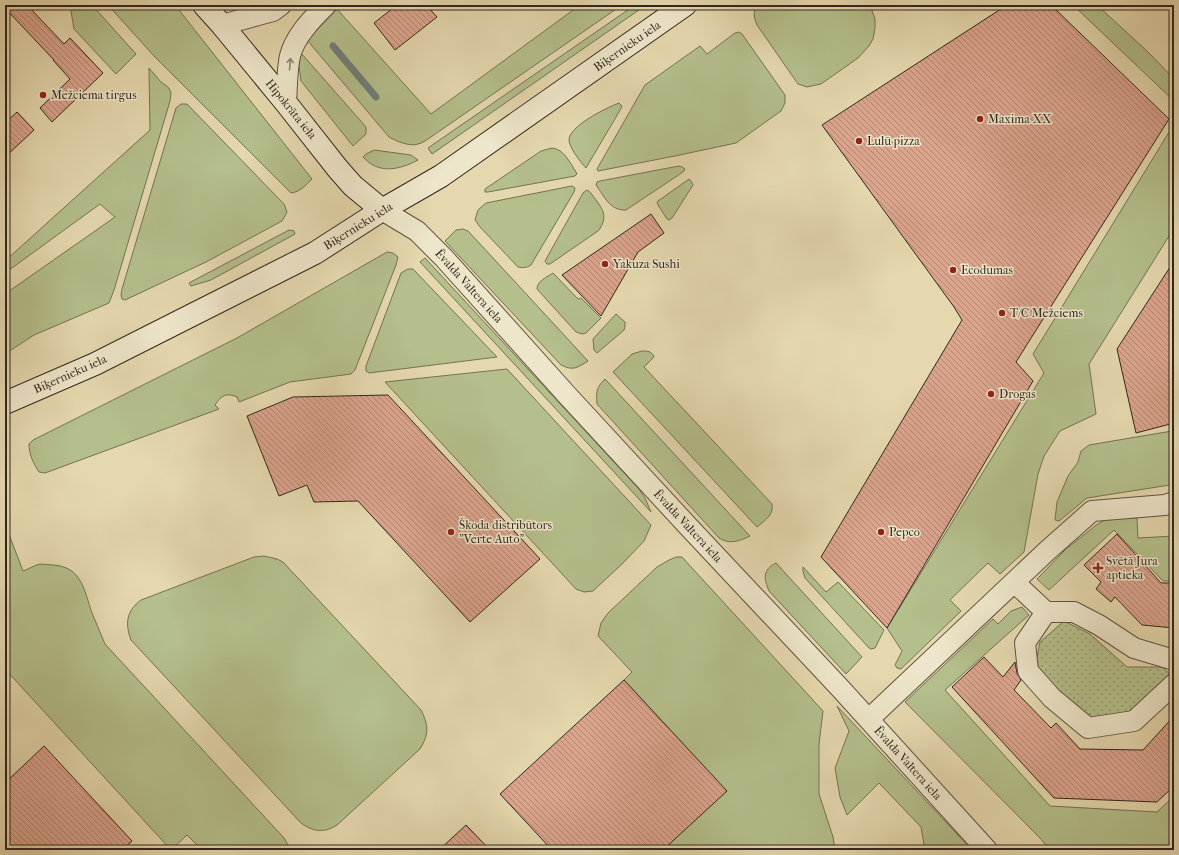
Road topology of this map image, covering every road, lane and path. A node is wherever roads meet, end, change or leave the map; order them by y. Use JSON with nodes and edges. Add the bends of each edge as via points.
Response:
{"nodes":[{"id":1,"x":204,"y":5,"type":"edge"},
{"id":2,"x":281,"y":5,"type":"edge"},
{"id":3,"x":326,"y":5,"type":"edge"},
{"id":4,"x":685,"y":5,"type":"edge"},
{"id":5,"x":222,"y":25,"type":"junction"},
{"id":6,"x":286,"y":103,"type":"junction"},
{"id":7,"x":382,"y":210,"type":"junction"},
{"id":8,"x":5,"y":403,"type":"edge"},
{"id":9,"x":1174,"y":502,"type":"edge"},
{"id":10,"x":1014,"y":582,"type":"junction"},
{"id":11,"x":1046,"y":612,"type":"junction"},
{"id":12,"x":1174,"y":660,"type":"edge"},
{"id":13,"x":1174,"y":684,"type":"edge"},
{"id":14,"x":868,"y":720,"type":"junction"},
{"id":15,"x":986,"y":850,"type":"edge"}],
"edges":[{"from":1,"to":5,"type":"main road","name":"Hipokrāta iela"},
{"from":2,"to":5,"type":"street","via":[[273,10]]},
{"from":6,"to":3,"type":"street","one_way":true,"via":[[290,55],[307,25]]},
{"from":4,"to":7,"type":"main road","name":"Biķernieku iela","via":[[440,176]]},
{"from":5,"to":6,"type":"main road","name":"Hipokrāta iela"},
{"from":6,"to":7,"type":"main road","name":"Hipokrāta iela","via":[[353,186]]},
{"from":7,"to":8,"type":"main road","name":"Biķernieku iela","via":[[315,253],[95,364]]},
{"from":7,"to":14,"type":"street","name":"Ēvalda Valtera iela","via":[[417,231],[444,258],[561,389]]},
{"from":9,"to":10,"type":"street","via":[[1092,512]]},
{"from":10,"to":11,"type":"street"},
{"from":10,"to":14,"type":"street"},
{"from":11,"to":12,"type":"street","via":[[1074,612],[1134,648]]},
{"from":11,"to":13,"type":"street","via":[[1025,643],[1028,671],[1052,698],[1088,728],[1134,721]]},
{"from":14,"to":15,"type":"street","name":"Ēvalda Valtera iela"}]}
